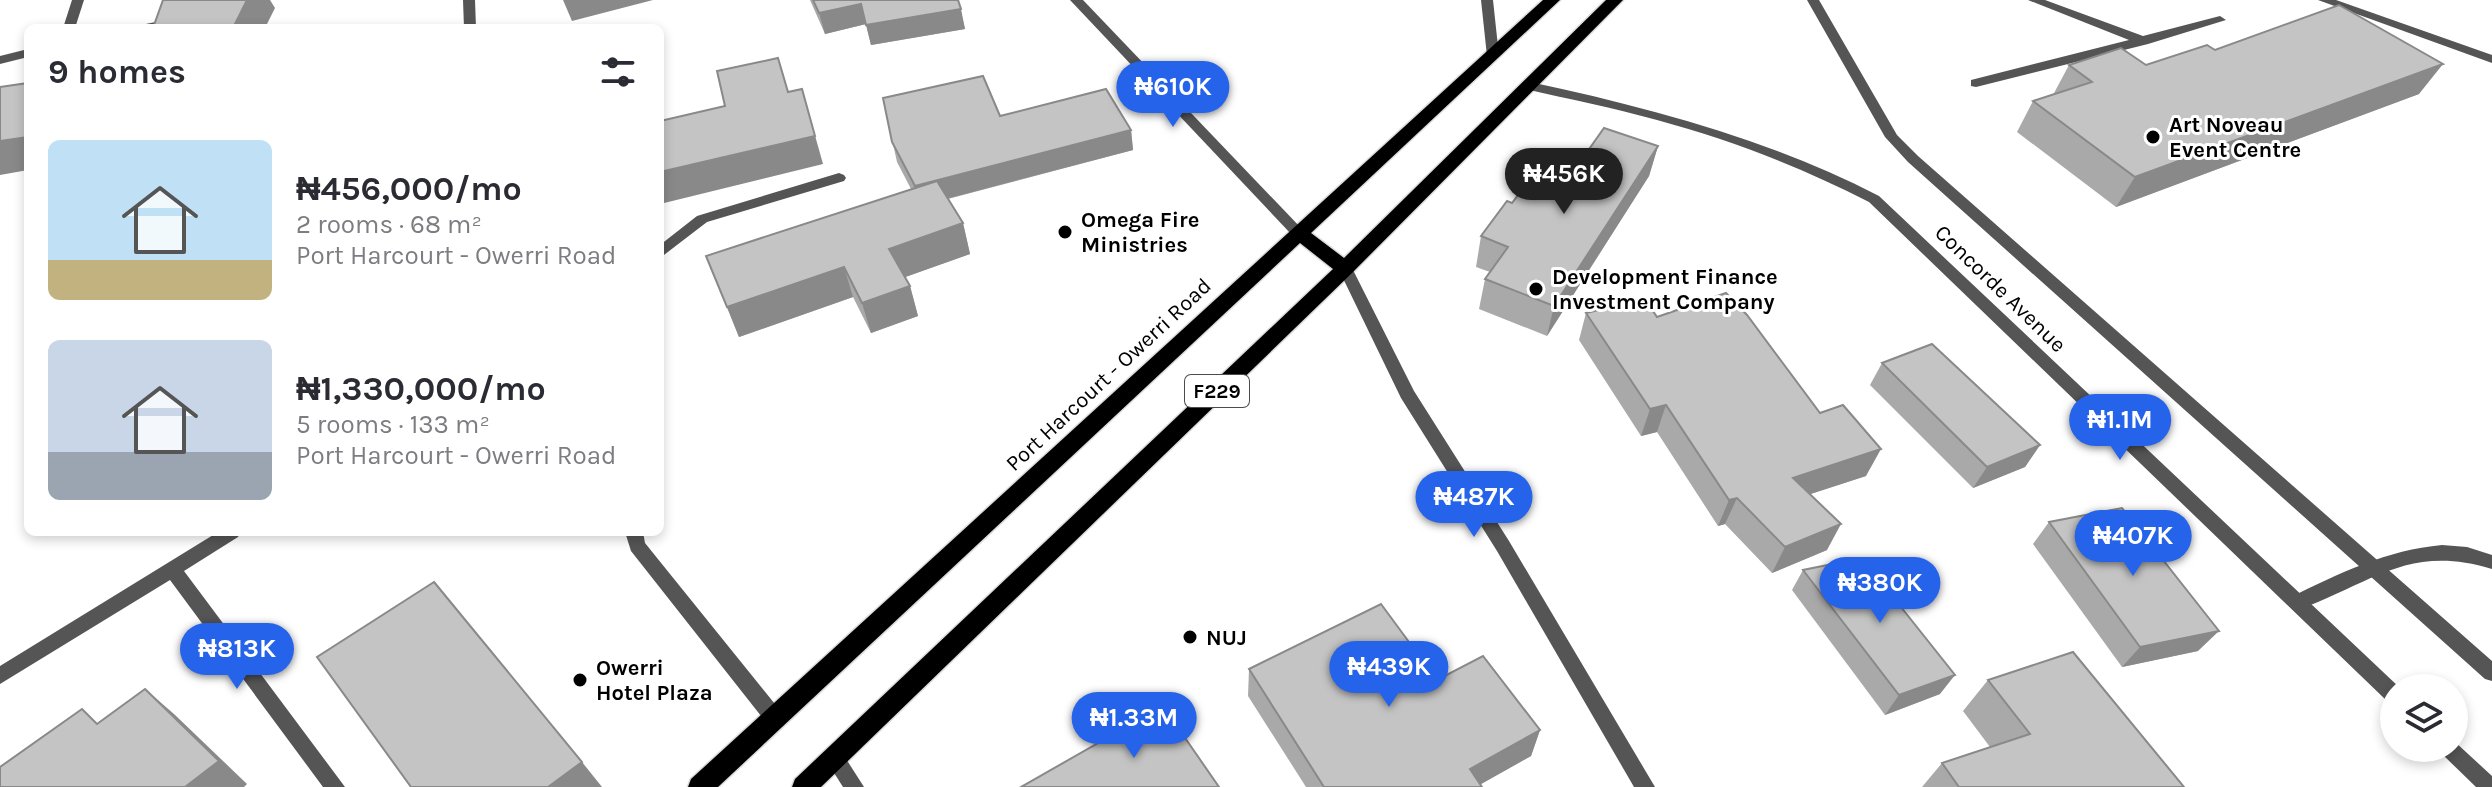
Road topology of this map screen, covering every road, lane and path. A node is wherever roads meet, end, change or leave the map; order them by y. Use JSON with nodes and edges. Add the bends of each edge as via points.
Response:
{"nodes":[{"id":1,"x":78,"y":0,"type":"edge"},
{"id":2,"x":469,"y":0,"type":"edge"},
{"id":3,"x":1076,"y":0,"type":"edge"},
{"id":4,"x":1487,"y":0,"type":"edge"},
{"id":5,"x":1552,"y":0,"type":"edge"},
{"id":6,"x":1615,"y":0,"type":"edge"},
{"id":7,"x":1813,"y":0,"type":"edge"},
{"id":8,"x":2034,"y":0,"type":"edge"},
{"id":9,"x":2324,"y":0,"type":"edge"},
{"id":10,"x":189,"y":19,"type":"edge"},
{"id":11,"x":2220,"y":20,"type":"dead end"},
{"id":12,"x":70,"y":24,"type":"edge"},
{"id":13,"x":165,"y":24,"type":"edge"},
{"id":14,"x":470,"y":24,"type":"edge"},
{"id":15,"x":2144,"y":41,"type":"junction"},
{"id":16,"x":24,"y":54,"type":"edge"},
{"id":17,"x":1493,"y":56,"type":"junction"},
{"id":18,"x":2492,"y":59,"type":"edge"},
{"id":19,"x":0,"y":60,"type":"edge"},
{"id":20,"x":1976,"y":83,"type":"dead end"},
{"id":21,"x":1530,"y":86,"type":"junction"},
{"id":22,"x":839,"y":178,"type":"dead end"},
{"id":23,"x":1297,"y":232,"type":"junction"},
{"id":24,"x":664,"y":250,"type":"edge"},
{"id":25,"x":1345,"y":268,"type":"junction"},
{"id":26,"x":226,"y":536,"type":"edge"},
{"id":27,"x":635,"y":536,"type":"edge"},
{"id":28,"x":2492,"y":562,"type":"edge"},
{"id":29,"x":2370,"y":567,"type":"junction"},
{"id":30,"x":173,"y":570,"type":"junction"},
{"id":31,"x":2297,"y":602,"type":"junction"},
{"id":32,"x":2492,"y":673,"type":"edge"},
{"id":33,"x":0,"y":676,"type":"edge"},
{"id":34,"x":2380,"y":682,"type":"edge"},
{"id":35,"x":776,"y":720,"type":"junction"},
{"id":36,"x":834,"y":757,"type":"junction"},
{"id":37,"x":2464,"y":762,"type":"edge"},
{"id":38,"x":335,"y":787,"type":"edge"},
{"id":39,"x":700,"y":787,"type":"edge"},
{"id":40,"x":804,"y":787,"type":"edge"},
{"id":41,"x":854,"y":787,"type":"edge"},
{"id":42,"x":1645,"y":787,"type":"edge"},
{"id":43,"x":2490,"y":787,"type":"edge"}],
"edges":[{"from":1,"to":12,"type":"street"},
{"from":2,"to":14,"type":"street"},
{"from":3,"to":23,"type":"street"},
{"from":4,"to":17,"type":"street"},
{"from":5,"to":17,"type":"main road","name":"Port Harcourt - Owerri Road","number":"F229"},
{"from":6,"to":21,"type":"main road","number":"F229"},
{"from":7,"to":29,"type":"street","name":"Concorde Avenue","via":[[1892,137],[1913,159]]},
{"from":8,"to":15,"type":"street"},
{"from":9,"to":18,"type":"street"},
{"from":10,"to":13,"type":"street"},
{"from":11,"to":15,"type":"street"},
{"from":15,"to":20,"type":"street"},
{"from":16,"to":19,"type":"street"},
{"from":17,"to":23,"type":"main road","name":"Port Harcourt - Owerri Road","number":"F229"},
{"from":21,"to":25,"type":"main road","number":"F229"},
{"from":21,"to":31,"type":"street","name":"Concorde Avenue","via":[[1782,153],[1874,199]]},
{"from":22,"to":24,"type":"street","via":[[702,219]]},
{"from":23,"to":25,"type":"main road"},
{"from":23,"to":35,"type":"main road","name":"Port Harcourt - Owerri Road","number":"F229"},
{"from":25,"to":36,"type":"main road","number":"F229"},
{"from":25,"to":42,"type":"street","via":[[1407,394]]},
{"from":26,"to":30,"type":"street"},
{"from":27,"to":35,"type":"street","via":[[637,546]]},
{"from":28,"to":29,"type":"street","via":[[2469,552],[2432,552]]},
{"from":29,"to":31,"type":"street"},
{"from":29,"to":32,"type":"street","name":"Concorde Avenue"},
{"from":30,"to":33,"type":"street"},
{"from":30,"to":38,"type":"street"},
{"from":31,"to":34,"type":"street","name":"Concorde Avenue"},
{"from":35,"to":39,"type":"main road","name":"Port Harcourt - Owerri Road","number":"F229"},
{"from":36,"to":40,"type":"main road","number":"F229"},
{"from":36,"to":41,"type":"street"},
{"from":37,"to":43,"type":"street"}]}
